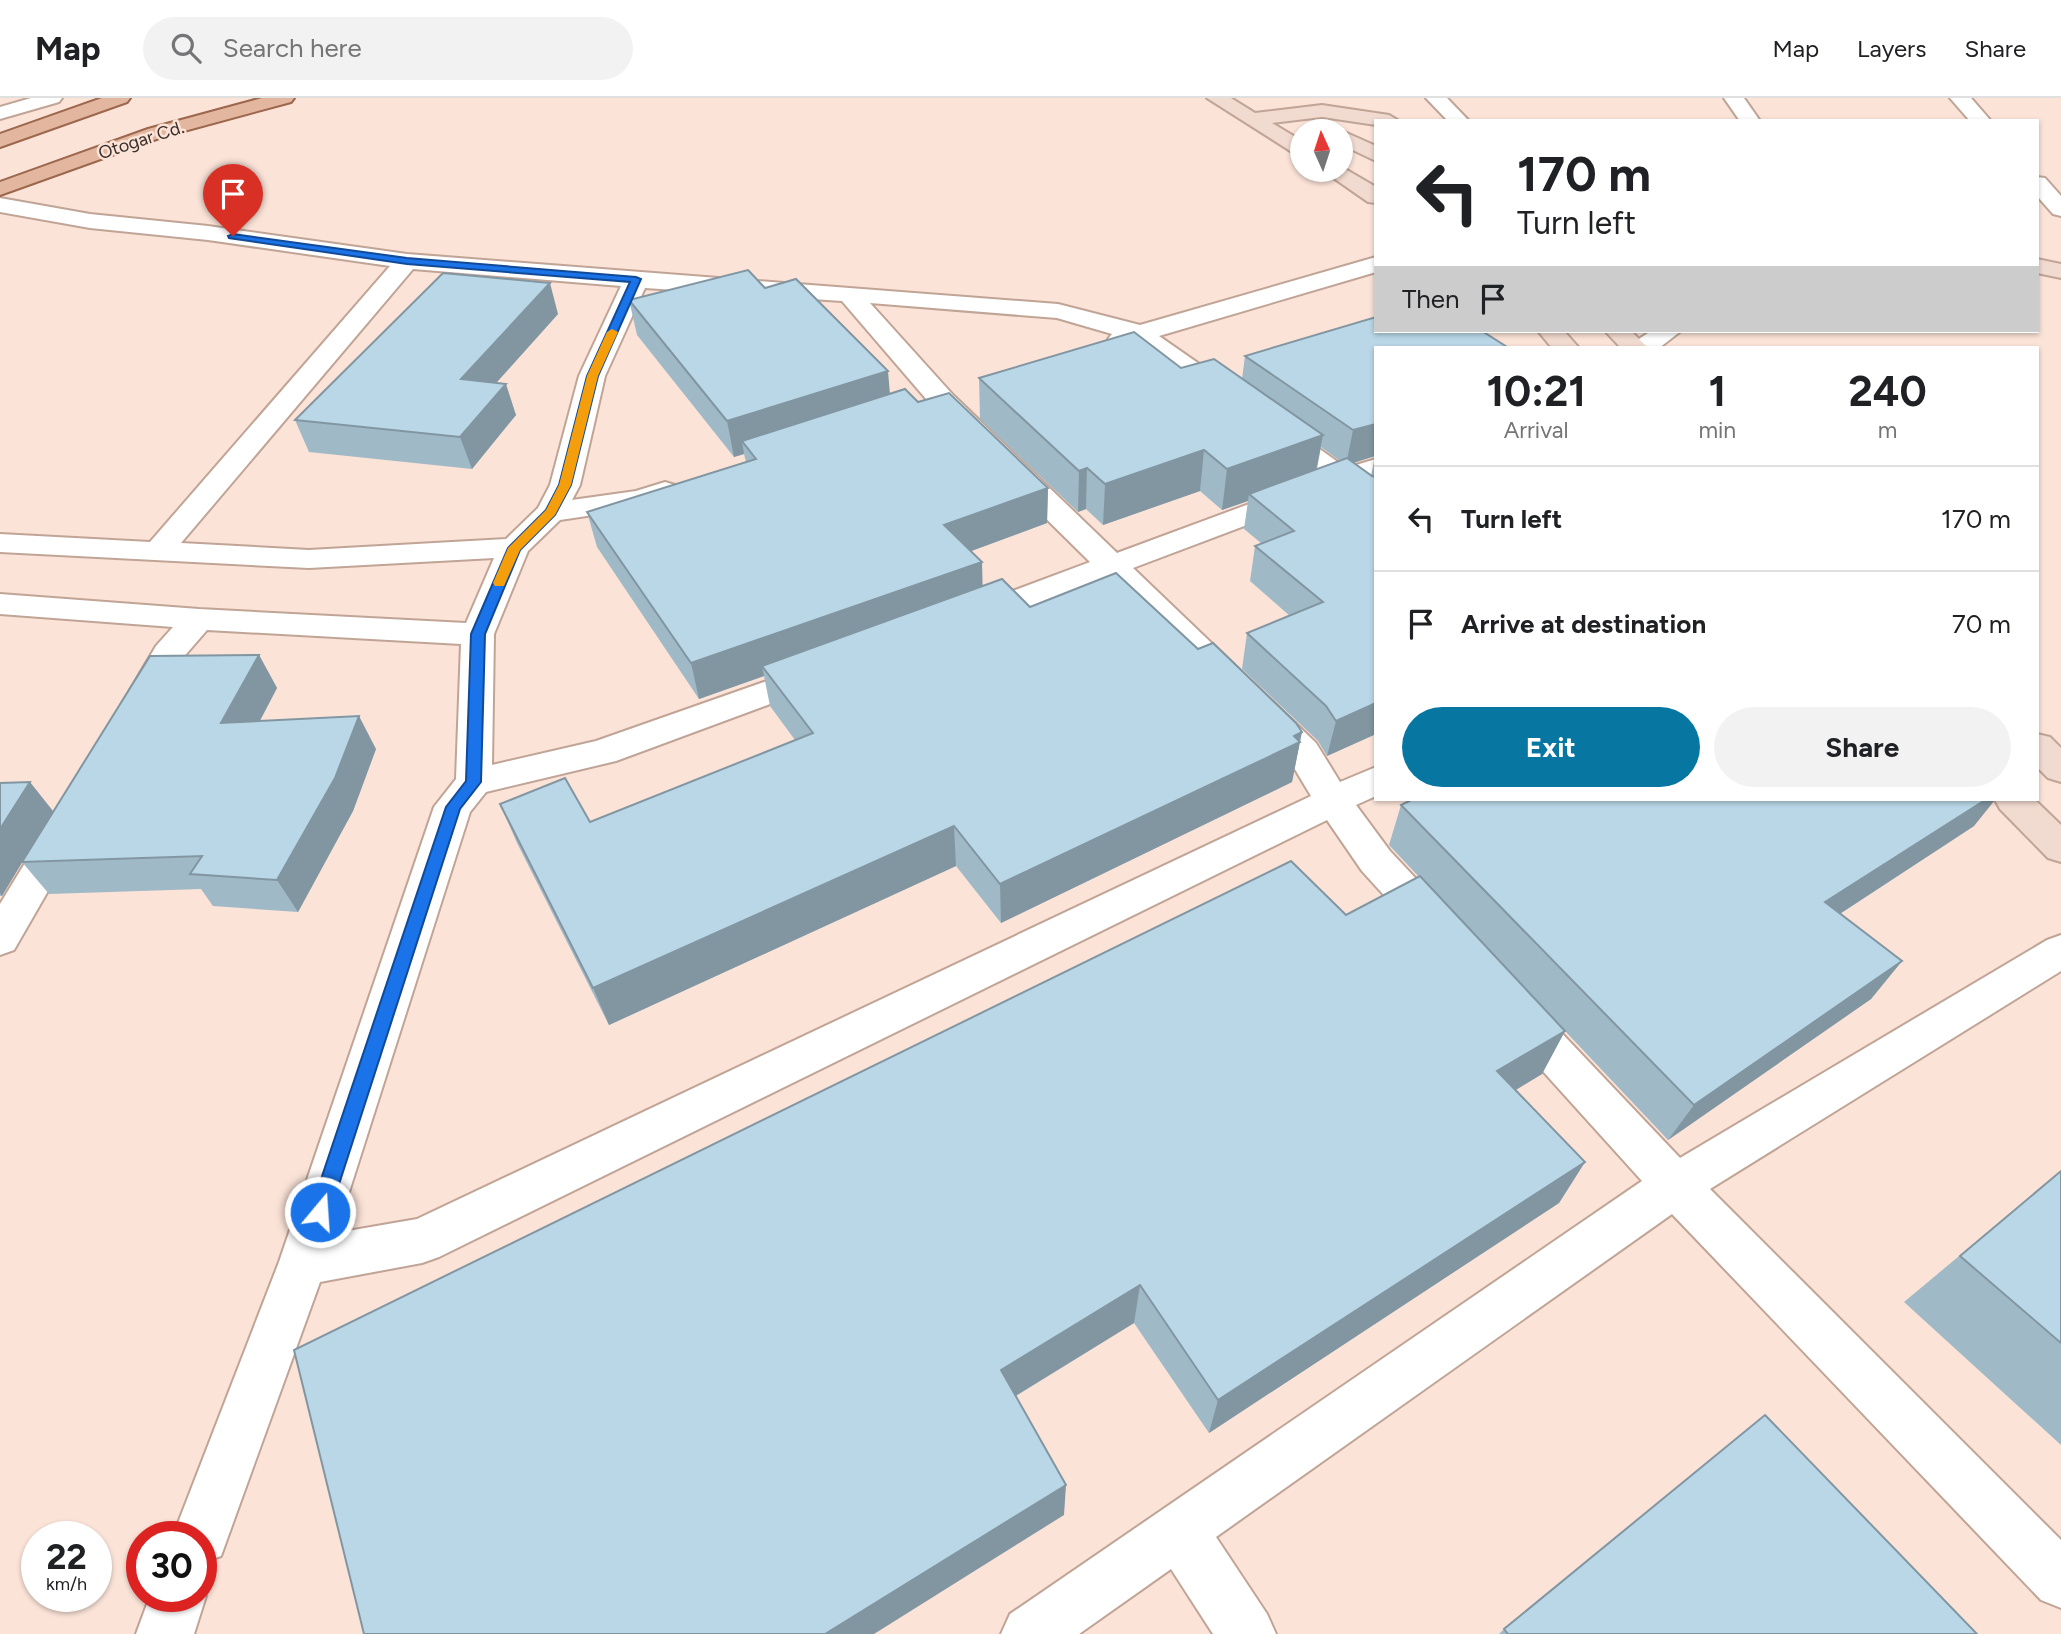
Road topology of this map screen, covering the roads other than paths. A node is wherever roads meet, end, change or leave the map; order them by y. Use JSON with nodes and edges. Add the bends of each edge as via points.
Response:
{"nodes":[{"id":1,"x":52,"y":98,"type":"edge"},
{"id":2,"x":120,"y":98,"type":"edge"},
{"id":3,"x":284,"y":98,"type":"edge"},
{"id":4,"x":1217,"y":98,"type":"edge"},
{"id":5,"x":1272,"y":98,"type":"edge"},
{"id":6,"x":1436,"y":98,"type":"edge"},
{"id":7,"x":1734,"y":98,"type":"edge"},
{"id":8,"x":1960,"y":98,"type":"edge"},
{"id":9,"x":0,"y":113,"type":"edge"},
{"id":10,"x":1298,"y":113,"type":"junction"},
{"id":11,"x":1253,"y":119,"type":"junction"},
{"id":12,"x":1309,"y":119,"type":"edge"},
{"id":13,"x":1378,"y":119,"type":"edge"},
{"id":14,"x":1457,"y":119,"type":"edge"},
{"id":15,"x":1749,"y":119,"type":"edge"},
{"id":16,"x":1979,"y":119,"type":"edge"},
{"id":17,"x":0,"y":141,"type":"edge"},
{"id":18,"x":1290,"y":142,"type":"edge"},
{"id":19,"x":1353,"y":143,"type":"edge"},
{"id":20,"x":1374,"y":154,"type":"edge"},
{"id":21,"x":1352,"y":182,"type":"edge"},
{"id":22,"x":2039,"y":185,"type":"edge"},
{"id":23,"x":0,"y":190,"type":"edge"},
{"id":24,"x":1374,"y":196,"type":"edge"},
{"id":25,"x":0,"y":205,"type":"edge"},
{"id":26,"x":2061,"y":209,"type":"edge"},
{"id":27,"x":407,"y":261,"type":"junction"},
{"id":28,"x":1374,"y":265,"type":"edge"},
{"id":29,"x":2039,"y":266,"type":"edge"},
{"id":30,"x":2061,"y":271,"type":"edge"},
{"id":31,"x":636,"y":279,"type":"junction"},
{"id":32,"x":850,"y":295,"type":"junction"},
{"id":33,"x":1139,"y":333,"type":"junction"},
{"id":34,"x":1551,"y":333,"type":"edge"},
{"id":35,"x":1619,"y":333,"type":"edge"},
{"id":36,"x":1665,"y":333,"type":"edge"},
{"id":37,"x":1564,"y":346,"type":"edge"},
{"id":38,"x":1633,"y":346,"type":"edge"},
{"id":39,"x":1645,"y":346,"type":"edge"},
{"id":40,"x":1100,"y":347,"type":"edge"},
{"id":41,"x":1374,"y":468,"type":"edge"},
{"id":42,"x":1344,"y":480,"type":"junction"},
{"id":43,"x":693,"y":482,"type":"edge"},
{"id":44,"x":1374,"y":502,"type":"edge"},
{"id":45,"x":551,"y":512,"type":"junction"},
{"id":46,"x":0,"y":543,"type":"edge"},
{"id":47,"x":514,"y":548,"type":"junction"},
{"id":48,"x":158,"y":552,"type":"junction"},
{"id":49,"x":1114,"y":566,"type":"junction"},
{"id":50,"x":0,"y":604,"type":"edge"},
{"id":51,"x":199,"y":619,"type":"junction"},
{"id":52,"x":944,"y":628,"type":"edge"},
{"id":53,"x":478,"y":634,"type":"junction"},
{"id":54,"x":839,"y":666,"type":"edge"},
{"id":55,"x":126,"y":725,"type":"edge"},
{"id":56,"x":2039,"y":748,"type":"edge"},
{"id":57,"x":2061,"y":769,"type":"edge"},
{"id":58,"x":1374,"y":781,"type":"edge"},
{"id":59,"x":474,"y":782,"type":"junction"},
{"id":60,"x":1333,"y":801,"type":"junction"},
{"id":61,"x":2014,"y":801,"type":"edge"},
{"id":62,"x":77,"y":808,"type":"edge"},
{"id":63,"x":2061,"y":848,"type":"edge"},
{"id":64,"x":0,"y":939,"type":"edge"},
{"id":65,"x":2061,"y":951,"type":"edge"},
{"id":66,"x":1460,"y":952,"type":"edge"},
{"id":67,"x":1497,"y":993,"type":"edge"},
{"id":68,"x":1675,"y":1185,"type":"junction"},
{"id":69,"x":303,"y":1262,"type":"junction"},
{"id":70,"x":207,"y":1521,"type":"edge"},
{"id":71,"x":1179,"y":1531,"type":"junction"},
{"id":72,"x":2061,"y":1580,"type":"edge"},
{"id":73,"x":173,"y":1612,"type":"edge"},
{"id":74,"x":165,"y":1634,"type":"edge"},
{"id":75,"x":1030,"y":1634,"type":"edge"},
{"id":76,"x":1247,"y":1634,"type":"edge"}],
"edges":[{"from":1,"to":9,"type":"street"},
{"from":2,"to":17,"type":"main road"},
{"from":3,"to":23,"type":"main road","name":"Otogar Cd.","via":[[155,133]]},
{"from":4,"to":11,"type":"main road"},
{"from":5,"to":10,"type":"main road"},
{"from":6,"to":14,"type":"street"},
{"from":7,"to":15,"type":"street"},
{"from":8,"to":16,"type":"street"},
{"from":10,"to":11,"type":"main road"},
{"from":10,"to":12,"type":"main road"},
{"from":10,"to":13,"type":"main road","via":[[1347,113]]},
{"from":11,"to":18,"type":"main road"},
{"from":19,"to":20,"type":"main road"},
{"from":21,"to":24,"type":"main road"},
{"from":22,"to":26,"type":"street"},
{"from":25,"to":27,"type":"street","via":[[90,221]]},
{"from":27,"to":31,"type":"street"},
{"from":27,"to":48,"type":"street"},
{"from":28,"to":33,"type":"street"},
{"from":29,"to":30,"type":"main road"},
{"from":31,"to":32,"type":"street"},
{"from":31,"to":45,"type":"street","via":[[592,376],[565,485]]},
{"from":32,"to":33,"type":"street","via":[[1058,312]]},
{"from":32,"to":49,"type":"street","via":[[943,401]]},
{"from":33,"to":40,"type":"street"},
{"from":33,"to":42,"type":"street"},
{"from":34,"to":37,"type":"main road"},
{"from":35,"to":38,"type":"main road"},
{"from":36,"to":39,"type":"street"},
{"from":41,"to":42,"type":"street"},
{"from":42,"to":44,"type":"street"},
{"from":42,"to":49,"type":"street"},
{"from":43,"to":45,"type":"street","via":[[640,499]]},
{"from":45,"to":47,"type":"street"},
{"from":46,"to":48,"type":"street"},
{"from":47,"to":48,"type":"street","via":[[309,559]]},
{"from":47,"to":53,"type":"street"},
{"from":49,"to":52,"type":"street"},
{"from":49,"to":60,"type":"street","via":[[1303,752]]},
{"from":50,"to":51,"type":"street"},
{"from":51,"to":53,"type":"street"},
{"from":51,"to":55,"type":"street","via":[[168,654]]},
{"from":53,"to":59,"type":"street"},
{"from":54,"to":59,"type":"street","via":[[603,752]]},
{"from":56,"to":57,"type":"main road"},
{"from":58,"to":60,"type":"street"},
{"from":59,"to":69,"type":"street","via":[[453,807]]},
{"from":60,"to":66,"type":"street","via":[[1376,861]]},
{"from":60,"to":69,"type":"street","via":[[422,1241]]},
{"from":61,"to":63,"type":"main road"},
{"from":62,"to":64,"type":"street"},
{"from":65,"to":68,"type":"street"},
{"from":67,"to":68,"type":"street"},
{"from":68,"to":71,"type":"street"},
{"from":68,"to":72,"type":"street"},
{"from":69,"to":70,"type":"street"},
{"from":71,"to":75,"type":"street"},
{"from":71,"to":76,"type":"street"},
{"from":73,"to":74,"type":"street"}]}
